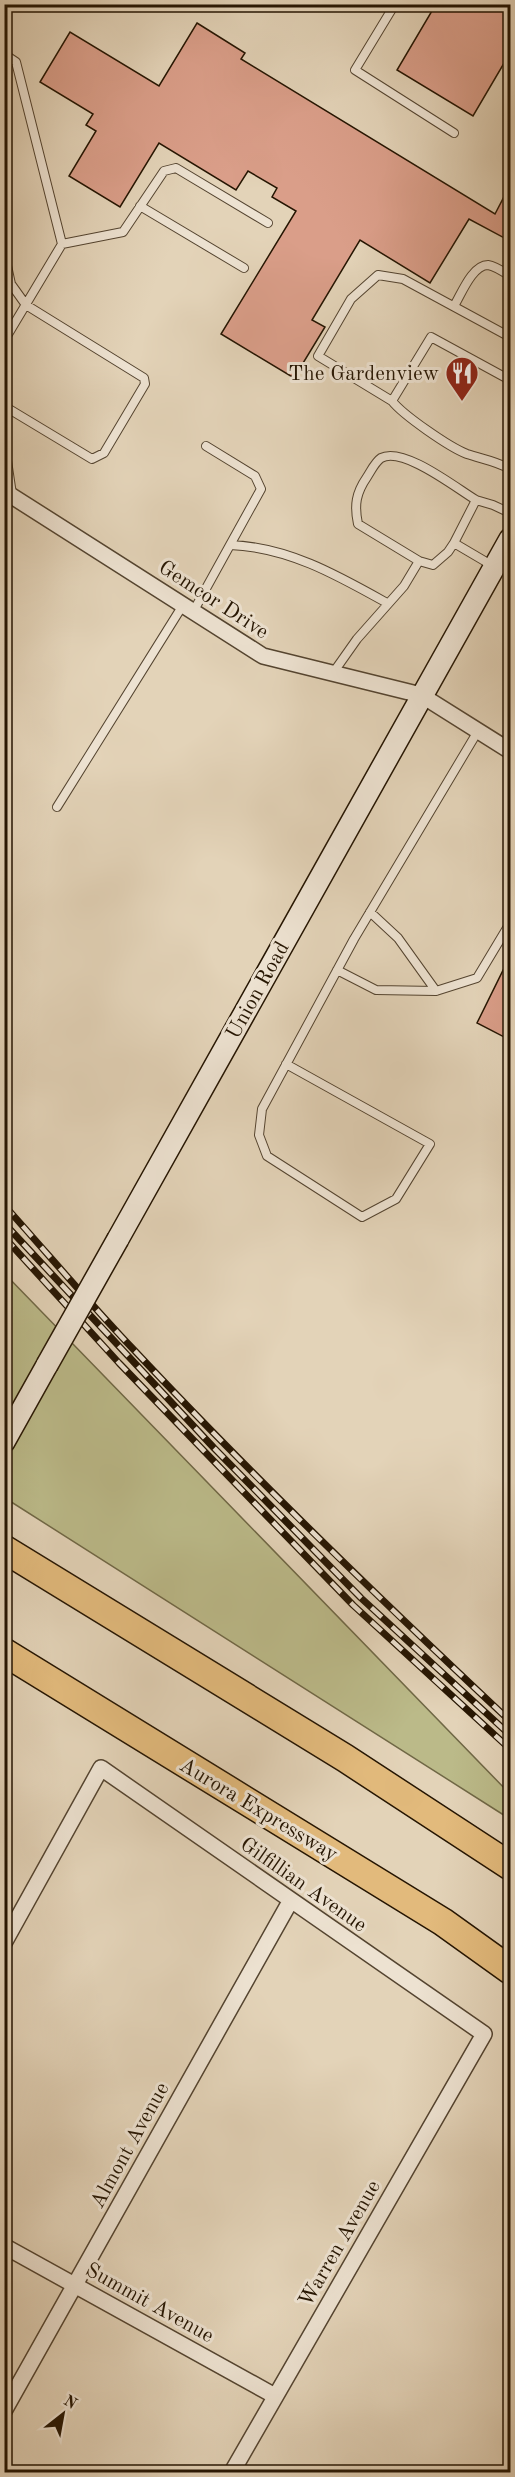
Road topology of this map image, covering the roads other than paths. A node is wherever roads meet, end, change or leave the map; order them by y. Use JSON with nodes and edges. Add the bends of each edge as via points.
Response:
{"nodes":[{"id":1,"x":395,"y":4,"type":"edge"},
{"id":2,"x":4,"y":54,"type":"edge"},
{"id":3,"x":454,"y":133,"type":"dead end"},
{"id":4,"x":140,"y":206,"type":"junction"},
{"id":5,"x":268,"y":223,"type":"dead end"},
{"id":6,"x":62,"y":244,"type":"junction"},
{"id":7,"x":4,"y":252,"type":"edge"},
{"id":8,"x":244,"y":268,"type":"dead end"},
{"id":9,"x":510,"y":276,"type":"edge"},
{"id":10,"x":26,"y":305,"type":"junction"},
{"id":11,"x":454,"y":306,"type":"junction"},
{"id":12,"x":510,"y":338,"type":"edge"},
{"id":13,"x":4,"y":341,"type":"edge"},
{"id":14,"x":510,"y":381,"type":"edge"},
{"id":15,"x":392,"y":400,"type":"junction"},
{"id":16,"x":4,"y":406,"type":"edge"},
{"id":17,"x":4,"y":441,"type":"edge"},
{"id":18,"x":206,"y":446,"type":"dead end"},
{"id":19,"x":510,"y":469,"type":"edge"},
{"id":20,"x":8,"y":493,"type":"edge"},
{"id":21,"x":476,"y":500,"type":"junction"},
{"id":22,"x":510,"y":513,"type":"edge"},
{"id":23,"x":454,"y":543,"type":"junction"},
{"id":24,"x":509,"y":544,"type":"edge"},
{"id":25,"x":230,"y":545,"type":"junction"},
{"id":26,"x":419,"y":561,"type":"junction"},
{"id":27,"x":494,"y":567,"type":"junction"},
{"id":28,"x":387,"y":603,"type":"junction"},
{"id":29,"x":188,"y":608,"type":"junction"},
{"id":30,"x":333,"y":674,"type":"junction"},
{"id":31,"x":421,"y":695,"type":"junction"},
{"id":32,"x":478,"y":731,"type":"junction"},
{"id":33,"x":510,"y":751,"type":"edge"},
{"id":34,"x":57,"y":807,"type":"dead end"},
{"id":35,"x":370,"y":912,"type":"junction"},
{"id":36,"x":510,"y":923,"type":"edge"},
{"id":37,"x":337,"y":970,"type":"junction"},
{"id":38,"x":436,"y":991,"type":"junction"},
{"id":39,"x":286,"y":1064,"type":"junction"},
{"id":40,"x":4,"y":1442,"type":"edge"},
{"id":41,"x":4,"y":1549,"type":"edge"},
{"id":42,"x":4,"y":1652,"type":"edge"},
{"id":43,"x":510,"y":1866,"type":"edge"},
{"id":44,"x":291,"y":1900,"type":"junction"},
{"id":45,"x":4,"y":1943,"type":"edge"},
{"id":46,"x":510,"y":1970,"type":"edge"},
{"id":47,"x":484,"y":2034,"type":"joint"},
{"id":48,"x":4,"y":2246,"type":"edge"},
{"id":49,"x":75,"y":2284,"type":"junction"},
{"id":50,"x":275,"y":2396,"type":"junction"},
{"id":51,"x":4,"y":2410,"type":"edge"},
{"id":52,"x":232,"y":2472,"type":"edge"}],
"edges":[{"from":1,"to":3,"type":"lane","via":[[355,70]]},
{"from":2,"to":6,"type":"lane","via":[[16,62]]},
{"from":4,"to":5,"type":"lane","via":[[164,171],[176,168]]},
{"from":4,"to":6,"type":"lane","via":[[123,232]]},
{"from":4,"to":8,"type":"lane"},
{"from":6,"to":10,"type":"lane"},
{"from":7,"to":10,"type":"lane","via":[[11,284]]},
{"from":9,"to":11,"type":"lane","via":[[490,265],[482,266]]},
{"from":10,"to":13,"type":"lane"},
{"from":10,"to":16,"type":"lane","via":[[144,378],[145,384],[104,453],[92,459]]},
{"from":11,"to":12,"type":"lane"},
{"from":11,"to":15,"type":"lane","via":[[403,279],[378,275],[351,299],[318,356]]},
{"from":14,"to":15,"type":"lane","via":[[431,337]]},
{"from":15,"to":19,"type":"lane","via":[[402,413],[465,453]]},
{"from":17,"to":20,"type":"lane"},
{"from":18,"to":25,"type":"lane","via":[[255,476],[261,489]]},
{"from":20,"to":29,"type":"street","name":"Gemcor Drive"},
{"from":21,"to":22,"type":"lane"},
{"from":21,"to":23,"type":"lane"},
{"from":21,"to":26,"type":"lane","via":[[407,458],[392,455],[379,459],[358,490],[358,524]]},
{"from":23,"to":26,"type":"lane","via":[[433,565]]},
{"from":23,"to":27,"type":"lane"},
{"from":24,"to":27,"type":"main road","name":"Union Road"},
{"from":25,"to":28,"type":"lane","via":[[256,546],[326,568]]},
{"from":25,"to":29,"type":"lane"},
{"from":26,"to":28,"type":"lane","via":[[404,586]]},
{"from":27,"to":31,"type":"main road","name":"Union Road"},
{"from":28,"to":30,"type":"lane"},
{"from":29,"to":30,"type":"street","name":"Gemcor Drive","via":[[263,656]]},
{"from":29,"to":34,"type":"lane"},
{"from":30,"to":31,"type":"street","name":"Gemcor Drive"},
{"from":31,"to":32,"type":"street","name":"Gemcor Drive"},
{"from":31,"to":40,"type":"main road","name":"Union Road","bridge":true},
{"from":32,"to":33,"type":"street","name":"Gemcor Drive"},
{"from":32,"to":35,"type":"lane"},
{"from":35,"to":37,"type":"lane"},
{"from":35,"to":38,"type":"lane","via":[[398,938]]},
{"from":36,"to":38,"type":"lane","via":[[477,978]]},
{"from":37,"to":38,"type":"lane","via":[[376,990]]},
{"from":37,"to":39,"type":"lane"},
{"from":39,"to":39,"type":"lane","via":[[262,1109],[259,1135],[267,1156],[362,1217],[396,1199],[430,1144]]},
{"from":41,"to":43,"type":"highway","via":[[345,1758]]},
{"from":42,"to":46,"type":"highway","name":"Aurora Expressway","via":[[443,1922]]},
{"from":44,"to":45,"type":"street","name":"Gilfillian Avenue","via":[[101,1768]]},
{"from":44,"to":47,"type":"street","name":"Gilfillian Avenue"},
{"from":44,"to":49,"type":"street","name":"Almont Avenue"},
{"from":47,"to":50,"type":"street","name":"Warren Avenue"},
{"from":48,"to":49,"type":"street","name":"Summit Avenue"},
{"from":49,"to":50,"type":"street","name":"Summit Avenue"},
{"from":49,"to":51,"type":"street","name":"Almont Avenue"},
{"from":50,"to":52,"type":"street","name":"Warren Avenue"}]}
